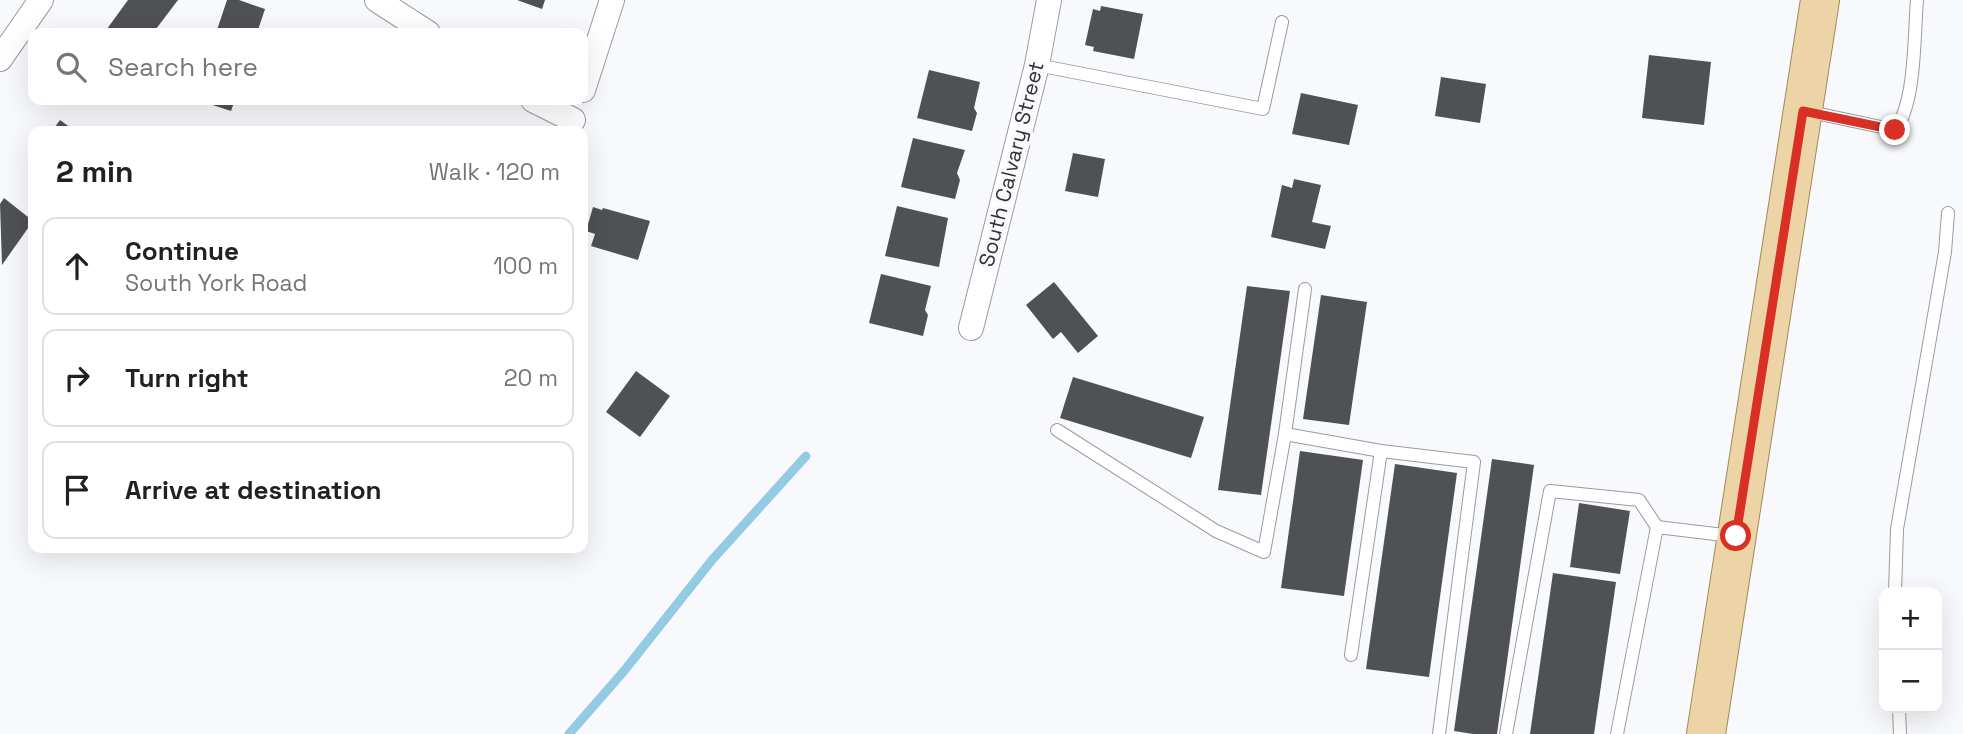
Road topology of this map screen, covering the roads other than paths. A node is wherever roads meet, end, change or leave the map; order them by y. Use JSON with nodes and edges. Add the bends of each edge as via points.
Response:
{"nodes":[{"id":1,"x":41,"y":0,"type":"edge"},
{"id":2,"x":377,"y":0,"type":"edge"},
{"id":3,"x":612,"y":0,"type":"edge"},
{"id":4,"x":1049,"y":0,"type":"edge"},
{"id":5,"x":1820,"y":0,"type":"edge"},
{"id":6,"x":1917,"y":0,"type":"edge"},
{"id":7,"x":1282,"y":22,"type":"dead end"},
{"id":8,"x":420,"y":28,"type":"edge"},
{"id":9,"x":0,"y":59,"type":"edge"},
{"id":10,"x":1037,"y":65,"type":"junction"},
{"id":11,"x":588,"y":74,"type":"edge"},
{"id":12,"x":545,"y":105,"type":"edge"},
{"id":13,"x":1803,"y":111,"type":"junction"},
{"id":14,"x":574,"y":117,"type":"edge"},
{"id":15,"x":1948,"y":213,"type":"dead end"},
{"id":16,"x":1305,"y":289,"type":"dead end"},
{"id":17,"x":971,"y":328,"type":"dead end"},
{"id":18,"x":1057,"y":430,"type":"dead end"},
{"id":19,"x":1285,"y":434,"type":"junction"},
{"id":20,"x":1381,"y":451,"type":"junction"},
{"id":21,"x":1657,"y":527,"type":"junction"},
{"id":22,"x":1736,"y":536,"type":"junction"},
{"id":23,"x":1895,"y":587,"type":"edge"},
{"id":24,"x":1351,"y":655,"type":"dead end"},
{"id":25,"x":1899,"y":713,"type":"edge"},
{"id":26,"x":1439,"y":734,"type":"edge"},
{"id":27,"x":1506,"y":734,"type":"edge"},
{"id":28,"x":1617,"y":734,"type":"edge"},
{"id":29,"x":1706,"y":734,"type":"edge"},
{"id":30,"x":1900,"y":734,"type":"edge"}],
"edges":[{"from":1,"to":9,"type":"street"},
{"from":2,"to":8,"type":"street"},
{"from":3,"to":11,"type":"street"},
{"from":4,"to":10,"type":"street","name":"South Calvary Street"},
{"from":5,"to":13,"type":"main road"},
{"from":6,"to":13,"type":"lane","via":[[1909,96],[1895,130]]},
{"from":7,"to":10,"type":"lane","via":[[1263,109]]},
{"from":10,"to":17,"type":"street","name":"South Calvary Street"},
{"from":12,"to":14,"type":"street"},
{"from":13,"to":22,"type":"main road"},
{"from":15,"to":23,"type":"lane","via":[[1897,529]]},
{"from":16,"to":19,"type":"lane"},
{"from":18,"to":19,"type":"lane","via":[[1216,531],[1264,552]]},
{"from":19,"to":20,"type":"lane"},
{"from":20,"to":24,"type":"lane"},
{"from":20,"to":26,"type":"lane","via":[[1474,462]]},
{"from":21,"to":22,"type":"lane"},
{"from":21,"to":27,"type":"lane","via":[[1639,500],[1550,491]]},
{"from":21,"to":28,"type":"lane"},
{"from":22,"to":29,"type":"main road"},
{"from":25,"to":30,"type":"lane"}]}
